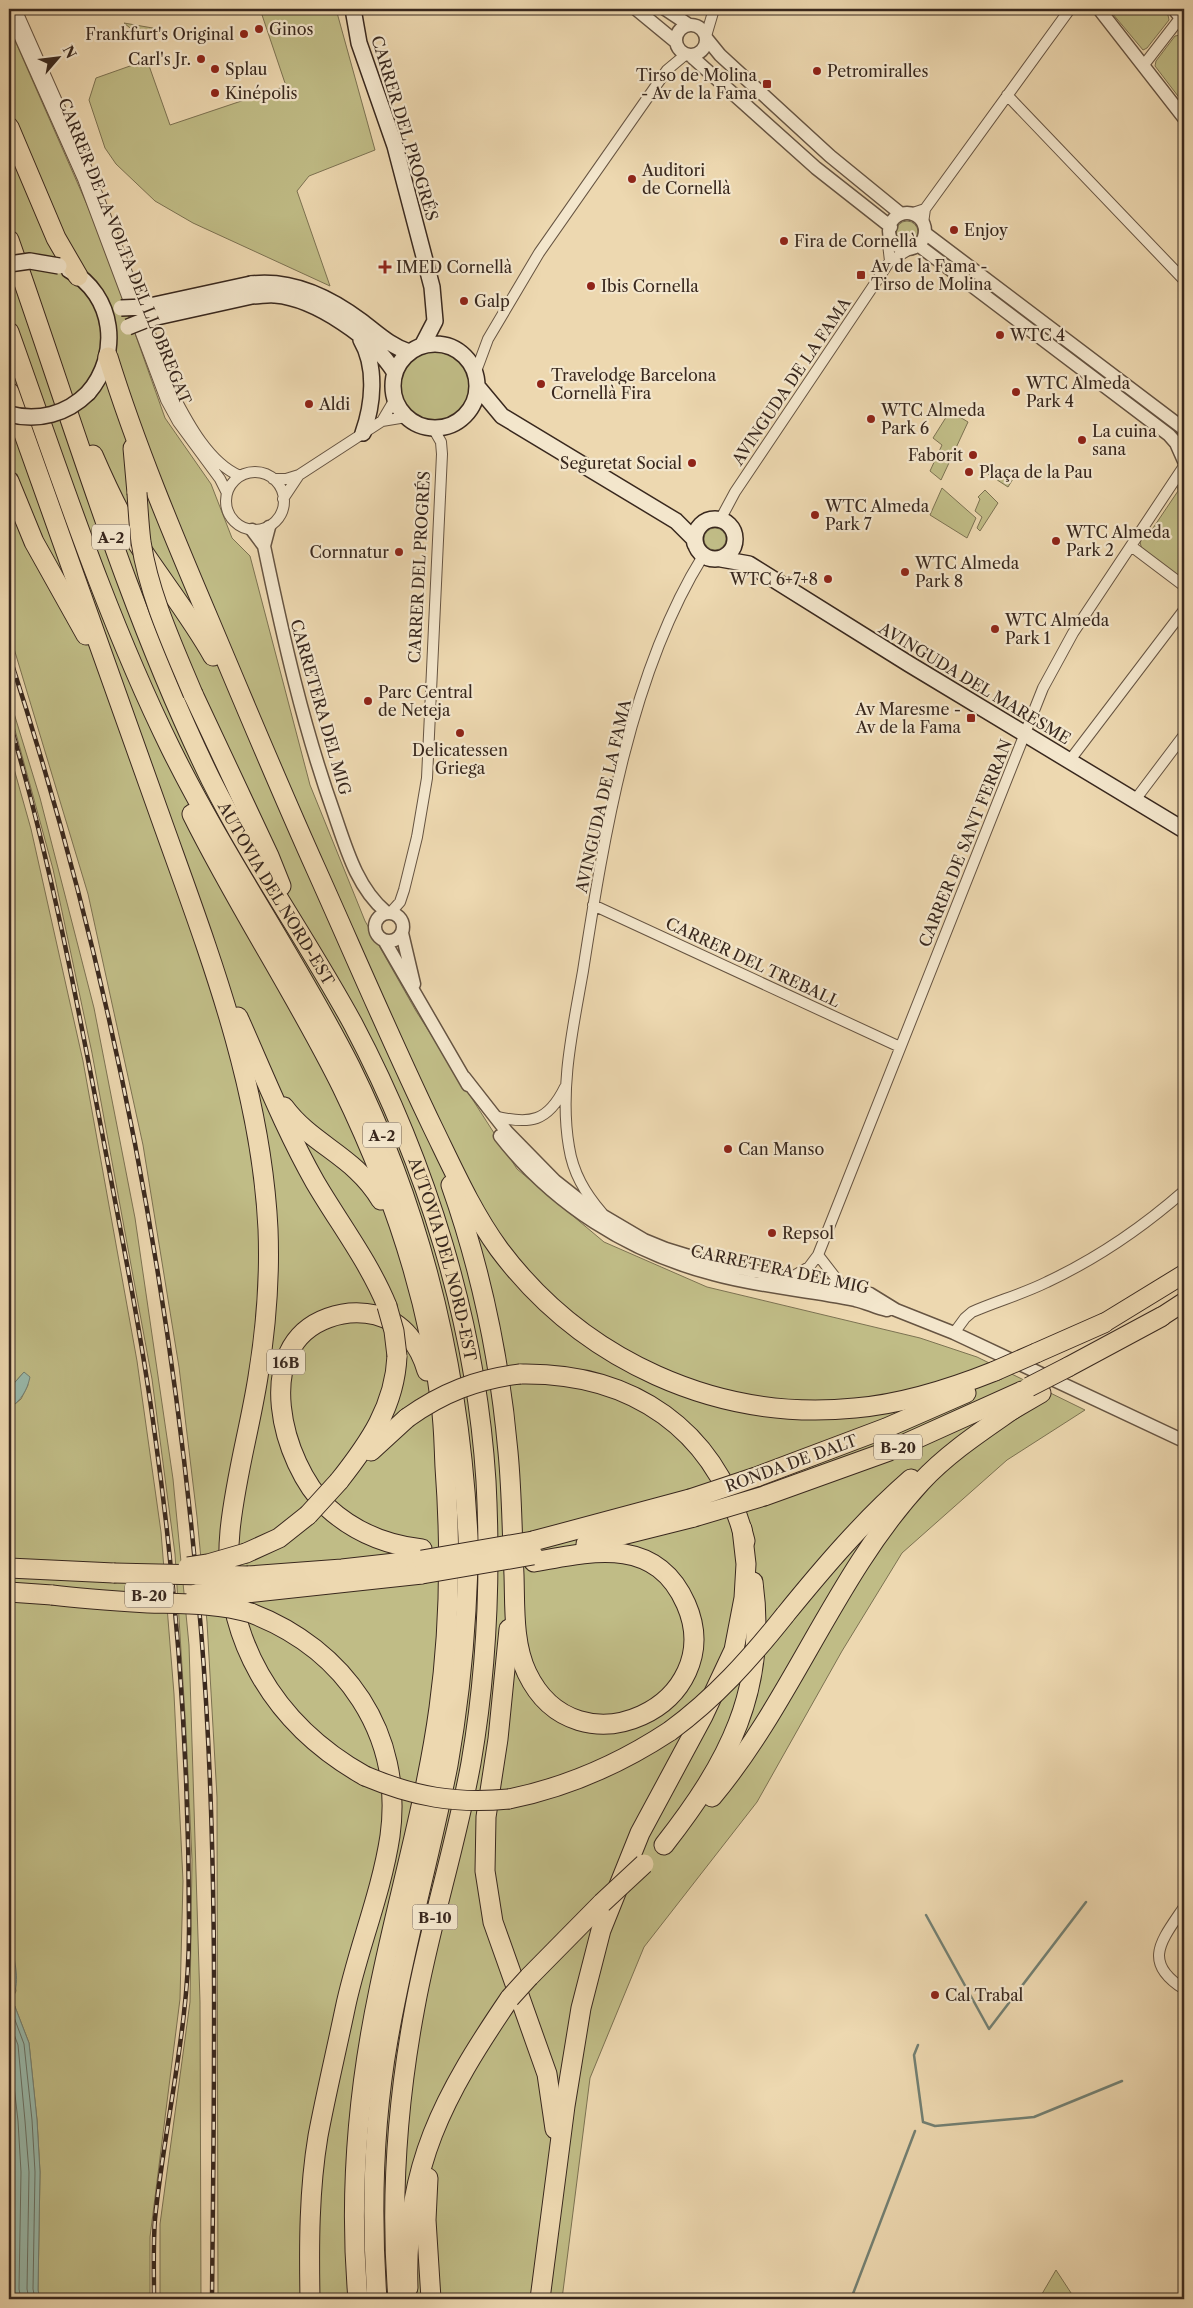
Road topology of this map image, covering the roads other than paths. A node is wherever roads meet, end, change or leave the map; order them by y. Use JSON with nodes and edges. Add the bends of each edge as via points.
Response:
{"nodes":[{"id":1,"x":16,"y":9,"type":"edge"},
{"id":2,"x":353,"y":9,"type":"edge"},
{"id":3,"x":636,"y":9,"type":"edge"},
{"id":4,"x":665,"y":9,"type":"edge"},
{"id":5,"x":714,"y":9,"type":"edge"},
{"id":6,"x":1070,"y":9,"type":"edge"},
{"id":7,"x":1098,"y":9,"type":"edge"},
{"id":8,"x":9,"y":13,"type":"edge"},
{"id":9,"x":1181,"y":15,"type":"edge"},
{"id":10,"x":690,"y":25,"type":"junction"},
{"id":11,"x":706,"y":37,"type":"junction"},
{"id":12,"x":676,"y":42,"type":"junction"},
{"id":13,"x":688,"y":55,"type":"junction"},
{"id":14,"x":1143,"y":66,"type":"junction"},
{"id":15,"x":1007,"y":95,"type":"junction"},
{"id":16,"x":1184,"y":118,"type":"edge"},
{"id":17,"x":9,"y":127,"type":"edge"},
{"id":18,"x":925,"y":209,"type":"junction"},
{"id":19,"x":906,"y":214,"type":"junction"},
{"id":20,"x":924,"y":228,"type":"junction"},
{"id":21,"x":891,"y":232,"type":"junction"},
{"id":22,"x":9,"y":240,"type":"edge"},
{"id":23,"x":914,"y":247,"type":"junction"},
{"id":24,"x":890,"y":261,"type":"junction"},
{"id":25,"x":9,"y":264,"type":"edge"},
{"id":26,"x":78,"y":276,"type":"junction"},
{"id":27,"x":1184,"y":280,"type":"edge"},
{"id":28,"x":432,"y":287,"type":"junction"},
{"id":29,"x":252,"y":290,"type":"junction"},
{"id":30,"x":100,"y":302,"type":"junction"},
{"id":31,"x":9,"y":332,"type":"edge"},
{"id":32,"x":356,"y":333,"type":"junction"},
{"id":33,"x":46,"y":344,"type":"junction"},
{"id":34,"x":448,"y":346,"type":"junction"},
{"id":35,"x":416,"y":349,"type":"junction"},
{"id":36,"x":109,"y":350,"type":"junction"},
{"id":37,"x":395,"y":373,"type":"junction"},
{"id":38,"x":476,"y":380,"type":"junction"},
{"id":39,"x":9,"y":392,"type":"edge"},
{"id":40,"x":395,"y":399,"type":"junction"},
{"id":41,"x":125,"y":410,"type":"junction"},
{"id":42,"x":9,"y":414,"type":"edge"},
{"id":43,"x":465,"y":416,"type":"junction"},
{"id":44,"x":502,"y":416,"type":"junction"},
{"id":45,"x":406,"y":417,"type":"junction"},
{"id":46,"x":382,"y":421,"type":"junction"},
{"id":47,"x":433,"y":428,"type":"junction"},
{"id":48,"x":1184,"y":429,"type":"edge"},
{"id":49,"x":363,"y":433,"type":"junction"},
{"id":50,"x":1184,"y":461,"type":"edge"},
{"id":51,"x":1184,"y":466,"type":"edge"},
{"id":52,"x":299,"y":475,"type":"junction"},
{"id":53,"x":240,"y":476,"type":"junction"},
{"id":54,"x":273,"y":479,"type":"junction"},
{"id":55,"x":9,"y":481,"type":"edge"},
{"id":56,"x":227,"y":493,"type":"junction"},
{"id":57,"x":283,"y":499,"type":"junction"},
{"id":58,"x":713,"y":520,"type":"junction"},
{"id":59,"x":676,"y":521,"type":"junction"},
{"id":60,"x":269,"y":526,"type":"junction"},
{"id":61,"x":252,"y":530,"type":"junction"},
{"id":62,"x":735,"y":543,"type":"junction"},
{"id":63,"x":264,"y":546,"type":"junction"},
{"id":64,"x":1131,"y":546,"type":"junction"},
{"id":65,"x":699,"y":550,"type":"junction"},
{"id":66,"x":721,"y":559,"type":"junction"},
{"id":67,"x":749,"y":564,"type":"junction"},
{"id":68,"x":1184,"y":586,"type":"edge"},
{"id":69,"x":1184,"y":610,"type":"edge"},
{"id":70,"x":207,"y":631,"type":"junction"},
{"id":71,"x":123,"y":644,"type":"junction"},
{"id":72,"x":1025,"y":734,"type":"junction"},
{"id":73,"x":1184,"y":735,"type":"edge"},
{"id":74,"x":140,"y":759,"type":"junction"},
{"id":75,"x":1070,"y":760,"type":"junction"},
{"id":76,"x":1135,"y":800,"type":"junction"},
{"id":77,"x":1184,"y":830,"type":"edge"},
{"id":78,"x":358,"y":874,"type":"junction"},
{"id":79,"x":593,"y":904,"type":"junction"},
{"id":80,"x":389,"y":912,"type":"junction"},
{"id":81,"x":375,"y":925,"type":"junction"},
{"id":82,"x":402,"y":933,"type":"junction"},
{"id":83,"x":300,"y":934,"type":"junction"},
{"id":84,"x":384,"y":940,"type":"junction"},
{"id":85,"x":210,"y":954,"type":"junction"},
{"id":86,"x":416,"y":993,"type":"junction"},
{"id":87,"x":900,"y":1047,"type":"junction"},
{"id":88,"x":255,"y":1056,"type":"junction"},
{"id":89,"x":464,"y":1078,"type":"junction"},
{"id":90,"x":566,"y":1083,"type":"junction"},
{"id":91,"x":414,"y":1088,"type":"junction"},
{"id":92,"x":494,"y":1116,"type":"junction"},
{"id":93,"x":1184,"y":1191,"type":"edge"},
{"id":94,"x":608,"y":1220,"type":"junction"},
{"id":95,"x":818,"y":1255,"type":"junction"},
{"id":96,"x":410,"y":1267,"type":"junction"},
{"id":97,"x":1184,"y":1274,"type":"edge"},
{"id":98,"x":790,"y":1278,"type":"junction"},
{"id":99,"x":843,"y":1288,"type":"junction"},
{"id":100,"x":856,"y":1300,"type":"junction"},
{"id":101,"x":1184,"y":1302,"type":"edge"},
{"id":102,"x":896,"y":1310,"type":"junction"},
{"id":103,"x":1161,"y":1317,"type":"joint"},
{"id":104,"x":1104,"y":1323,"type":"joint"},
{"id":105,"x":954,"y":1334,"type":"junction"},
{"id":106,"x":999,"y":1373,"type":"junction"},
{"id":107,"x":1035,"y":1390,"type":"junction"},
{"id":108,"x":1019,"y":1406,"type":"junction"},
{"id":109,"x":444,"y":1441,"type":"junction"},
{"id":110,"x":1184,"y":1441,"type":"edge"},
{"id":111,"x":340,"y":1482,"type":"junction"},
{"id":112,"x":692,"y":1508,"type":"junction"},
{"id":113,"x":742,"y":1529,"type":"junction"},
{"id":114,"x":488,"y":1536,"type":"joint"},
{"id":115,"x":468,"y":1542,"type":"joint"},
{"id":116,"x":530,"y":1544,"type":"junction"},
{"id":117,"x":9,"y":1568,"type":"edge"},
{"id":118,"x":420,"y":1568,"type":"junction"},
{"id":119,"x":114,"y":1573,"type":"junction"},
{"id":120,"x":248,"y":1584,"type":"junction"},
{"id":121,"x":9,"y":1592,"type":"edge"},
{"id":122,"x":52,"y":1595,"type":"junction"},
{"id":123,"x":664,"y":1845,"type":"junction"},
{"id":124,"x":1184,"y":1907,"type":"edge"},
{"id":125,"x":1184,"y":1988,"type":"edge"},
{"id":126,"x":448,"y":2099,"type":"junction"},
{"id":127,"x":552,"y":2203,"type":"junction"},
{"id":128,"x":356,"y":2272,"type":"junction"},
{"id":129,"x":311,"y":2299,"type":"edge"},
{"id":130,"x":354,"y":2299,"type":"edge"},
{"id":131,"x":358,"y":2299,"type":"edge"},
{"id":132,"x":377,"y":2299,"type":"edge"},
{"id":133,"x":398,"y":2299,"type":"edge"},
{"id":134,"x":409,"y":2299,"type":"edge"},
{"id":135,"x":431,"y":2299,"type":"edge"},
{"id":136,"x":540,"y":2299,"type":"edge"}],
"edges":[{"from":1,"to":53,"type":"street","name":"CARRER DE LA VOLTA DEL LLOBREGAT","via":[[91,178],[173,394],[219,463]]},
{"from":2,"to":28,"type":"main road","name":"CARRER DEL PROGRÉS","via":[[359,42],[396,146]]},
{"from":3,"to":12,"type":"street"},
{"from":4,"to":10,"type":"street"},
{"from":5,"to":11,"type":"street"},
{"from":6,"to":15,"type":"street"},
{"from":7,"to":14,"type":"street"},
{"from":8,"to":56,"type":"street","name":"CARRER DE LA VOLTA DEL LLOBREGAT","via":[[83,179],[166,400]]},
{"from":9,"to":14,"type":"street"},
{"from":10,"to":11,"type":"street","via":[[699,27]]},
{"from":10,"to":12,"type":"street","via":[[679,31]]},
{"from":11,"to":13,"type":"street","via":[[701,52]]},
{"from":11,"to":19,"type":"street","via":[[720,55],[830,156]]},
{"from":12,"to":13,"type":"street","via":[[679,50]]},
{"from":13,"to":21,"type":"street"},
{"from":13,"to":38,"type":"street","via":[[667,70],[555,229],[488,340]]},
{"from":14,"to":16,"type":"street"},
{"from":15,"to":18,"type":"street"},
{"from":15,"to":27,"type":"street"},
{"from":17,"to":26,"type":"highway","via":[[56,238]]},
{"from":18,"to":19,"type":"street"},
{"from":18,"to":20,"type":"street"},
{"from":19,"to":20,"type":"street","via":[[918,217]]},
{"from":19,"to":21,"type":"street","via":[[894,220]]},
{"from":20,"to":23,"type":"street"},
{"from":20,"to":48,"type":"street"},
{"from":21,"to":23,"type":"street","via":[[896,245]]},
{"from":21,"to":24,"type":"street","via":[[888,244]]},
{"from":22,"to":33,"type":"highway","name":"AUTOVIA DEL NORD-EST","number":"A-2"},
{"from":23,"to":24,"type":"street","name":"AVINGUDA DE LA FAMA"},
{"from":23,"to":50,"type":"street","via":[[1169,435]]},
{"from":24,"to":58,"type":"street","name":"AVINGUDA DE LA FAMA"},
{"from":25,"to":26,"type":"main road","bridge":true,"via":[[30,261],[59,266]]},
{"from":26,"to":30,"type":"main road"},
{"from":28,"to":34,"type":"main road"},
{"from":28,"to":35,"type":"main road","via":[[435,321]]},
{"from":29,"to":30,"type":"main road","bridge":true,"via":[[145,307],[121,308]]},
{"from":29,"to":32,"type":"main road","via":[[300,301]]},
{"from":29,"to":35,"type":"main road","via":[[265,283],[290,285],[319,296],[360,320],[388,343]]},
{"from":29,"to":36,"type":"main road","bridge":true,"via":[[128,327]]},
{"from":30,"to":36,"type":"main road","via":[[109,326]]},
{"from":31,"to":71,"type":"highway","name":"AUTOVIA DEL NORD-EST","number":"A-2"},
{"from":32,"to":37,"type":"main road","via":[[381,353]]},
{"from":32,"to":49,"type":"main road","via":[[367,350],[371,365],[370,411]]},
{"from":33,"to":70,"type":"highway","via":[[120,514],[182,606]]},
{"from":33,"to":83,"type":"highway","name":"AUTOVIA DEL NORD-EST","number":"A-2","via":[[90,481],[163,674],[213,783]]},
{"from":34,"to":35,"type":"main road","via":[[435,344]]},
{"from":34,"to":38,"type":"main road","via":[[465,357]]},
{"from":35,"to":37,"type":"main road","via":[[400,363]]},
{"from":36,"to":41,"type":"highway"},
{"from":36,"to":42,"type":"main road","bridge":true,"via":[[100,376],[88,393],[72,406],[53,414],[33,417]]},
{"from":37,"to":40,"type":"main road"},
{"from":38,"to":43,"type":"main road","via":[[473,404]]},
{"from":38,"to":44,"type":"main road"},
{"from":39,"to":74,"type":"highway"},
{"from":40,"to":45,"type":"main road"},
{"from":40,"to":46,"type":"street"},
{"from":41,"to":70,"type":"highway","via":[[195,588]]},
{"from":41,"to":83,"type":"highway","bridge":true,"via":[[133,449],[145,562],[162,615],[193,694],[269,856]]},
{"from":43,"to":44,"type":"main road","via":[[479,412]]},
{"from":43,"to":47,"type":"main road","via":[[448,426]]},
{"from":44,"to":59,"type":"main road"},
{"from":45,"to":46,"type":"street"},
{"from":45,"to":47,"type":"main road","via":[[420,426]]},
{"from":46,"to":49,"type":"street"},
{"from":47,"to":80,"type":"street","name":"CARRER DEL PROGRÉS","via":[[442,446],[427,778],[404,890],[400,902]]},
{"from":49,"to":52,"type":"street"},
{"from":51,"to":64,"type":"street","name":"CARRER DE SANT FERRAN"},
{"from":52,"to":54,"type":"street"},
{"from":52,"to":57,"type":"street"},
{"from":53,"to":54,"type":"street","via":[[259,473]]},
{"from":53,"to":56,"type":"street"},
{"from":54,"to":57,"type":"street"},
{"from":55,"to":74,"type":"highway","via":[[34,542],[96,654]]},
{"from":56,"to":61,"type":"street","via":[[226,507],[230,516],[240,526]]},
{"from":57,"to":60,"type":"street","via":[[280,515]]},
{"from":58,"to":59,"type":"main road"},
{"from":58,"to":62,"type":"main road","via":[[730,527]]},
{"from":58,"to":65,"type":"main road","via":[[696,532]]},
{"from":59,"to":65,"type":"main road","via":[[694,539]]},
{"from":60,"to":61,"type":"street"},
{"from":60,"to":63,"type":"street","name":"CARRETERA DEL MIG"},
{"from":61,"to":63,"type":"street","name":"CARRETERA DEL MIG"},
{"from":62,"to":66,"type":"main road"},
{"from":62,"to":67,"type":"main road","name":"AVINGUDA DEL MARESME"},
{"from":63,"to":78,"type":"street","name":"CARRETERA DEL MIG","via":[[285,647],[308,734]]},
{"from":64,"to":68,"type":"street"},
{"from":64,"to":72,"type":"street","name":"CARRER DE SANT FERRAN","via":[[1074,633],[1043,688]]},
{"from":65,"to":66,"type":"main road","via":[[710,559]]},
{"from":65,"to":79,"type":"street","name":"AVINGUDA DE LA FAMA","via":[[643,691],[602,851]]},
{"from":66,"to":67,"type":"main road","name":"AVINGUDA DEL MARESME"},
{"from":67,"to":72,"type":"main road","name":"AVINGUDA DEL MARESME"},
{"from":69,"to":75,"type":"street"},
{"from":70,"to":91,"type":"highway"},
{"from":71,"to":96,"type":"highway","via":[[159,742],[211,853],[306,1019],[355,1116],[384,1185]]},
{"from":71,"to":115,"type":"highway","name":"AUTOVIA DEL NORD-EST","number":"A-2","via":[[189,785],[347,1060],[396,1172],[421,1247],[443,1336],[458,1429]]},
{"from":72,"to":75,"type":"main road","name":"AVINGUDA DEL MARESME"},
{"from":72,"to":87,"type":"street","name":"CARRER DE SANT FERRAN"},
{"from":73,"to":76,"type":"street"},
{"from":74,"to":85,"type":"highway"},
{"from":75,"to":76,"type":"main road","name":"AVINGUDA DEL MARESME"},
{"from":76,"to":77,"type":"main road","name":"AVINGUDA DEL MARESME"},
{"from":78,"to":80,"type":"street","name":"CARRETERA DEL MIG","via":[[372,898]]},
{"from":78,"to":81,"type":"street","name":"CARRETERA DEL MIG"},
{"from":79,"to":87,"type":"street","name":"CARRER DEL TREBALL"},
{"from":79,"to":90,"type":"street","name":"AVINGUDA DE LA FAMA"},
{"from":80,"to":81,"type":"street","via":[[378,918]]},
{"from":80,"to":82,"type":"street","via":[[402,920]]},
{"from":81,"to":84,"type":"street","via":[[377,934]]},
{"from":82,"to":84,"type":"street","via":[[395,940]]},
{"from":82,"to":86,"type":"street","name":"CARRETERA DEL MIG"},
{"from":83,"to":114,"type":"highway","name":"AUTOVIA DEL NORD-EST","number":"A-2","via":[[370,1059],[414,1160],[441,1241],[472,1373],[486,1478]]},
{"from":84,"to":86,"type":"street","name":"CARRETERA DEL MIG"},
{"from":85,"to":88,"type":"highway"},
{"from":85,"to":108,"type":"highway","bridge":true,"via":[[253,1110],[264,1175],[268,1235],[269,1276],[263,1346],[230,1533],[230,1574],[237,1618],[256,1668],[282,1709],[326,1752],[365,1776],[435,1798],[460,1801],[509,1799],[594,1774],[644,1748],[670,1732],[739,1671],[822,1569],[887,1500],[949,1448]]},
{"from":86,"to":89,"type":"street","name":"CARRETERA DEL MIG"},
{"from":87,"to":95,"type":"street","name":"CARRER DE SANT FERRAN"},
{"from":88,"to":96,"type":"highway","via":[[292,1117],[311,1135],[351,1163],[373,1187]]},
{"from":88,"to":111,"type":"highway","bridge":true,"via":[[295,1143],[388,1306],[394,1331],[397,1356],[392,1393],[383,1416]]},
{"from":89,"to":92,"type":"street","name":"CARRETERA DEL MIG"},
{"from":89,"to":100,"type":"street","name":"CARRETERA DEL MIG","via":[[496,1130],[528,1169],[546,1187],[609,1232],[667,1260],[713,1274]]},
{"from":90,"to":92,"type":"street","via":[[552,1107],[533,1120],[515,1121]]},
{"from":90,"to":94,"type":"street","via":[[566,1129],[573,1166],[590,1199]]},
{"from":91,"to":106,"type":"highway","via":[[483,1224],[519,1274],[580,1332],[650,1373],[700,1393],[732,1401],[783,1409],[819,1410],[904,1400]]},
{"from":91,"to":116,"type":"highway","via":[[454,1195],[479,1285]]},
{"from":92,"to":94,"type":"street","name":"CARRETERA DEL MIG","via":[[544,1171]]},
{"from":93,"to":105,"type":"street","via":[[1142,1226],[1098,1255],[1048,1282],[972,1312]]},
{"from":94,"to":98,"type":"street","name":"CARRETERA DEL MIG","via":[[673,1252]]},
{"from":95,"to":98,"type":"street","name":"CARRER DE SANT FERRAN","via":[[809,1267]]},
{"from":95,"to":99,"type":"street"},
{"from":96,"to":109,"type":"highway","via":[[433,1357]]},
{"from":97,"to":104,"type":"highway","name":"RONDA DE DALT"},
{"from":98,"to":99,"type":"street","name":"CARRETERA DEL MIG"},
{"from":99,"to":100,"type":"street"},
{"from":99,"to":102,"type":"street","name":"CARRETERA DEL MIG","via":[[870,1294]]},
{"from":100,"to":102,"type":"street","name":"CARRETERA DEL MIG"},
{"from":101,"to":103,"type":"highway","number":"B-20"},
{"from":102,"to":105,"type":"street","name":"CARRETERA DEL MIG"},
{"from":103,"to":107,"type":"highway","number":"B-20","bridge":true},
{"from":104,"to":106,"type":"highway","name":"RONDA DE DALT"},
{"from":105,"to":110,"type":"street","name":"CARRETERA DEL MIG"},
{"from":106,"to":112,"type":"highway","name":"RONDA DE DALT","number":"B-20","bridge":true,"via":[[886,1428],[756,1477]]},
{"from":107,"to":108,"type":"highway"},
{"from":107,"to":112,"type":"highway","number":"B-20","bridge":true,"via":[[896,1448],[764,1496]]},
{"from":108,"to":123,"type":"highway","via":[[952,1452],[906,1499],[859,1565],[744,1756],[705,1805]]},
{"from":109,"to":118,"type":"highway","number":"16B","via":[[428,1373],[406,1332],[395,1323],[370,1313],[345,1313],[322,1320],[294,1345],[283,1373],[281,1404],[290,1451],[306,1481],[327,1506],[357,1529],[391,1544]]},
{"from":109,"to":128,"type":"highway","via":[[449,1588],[440,1698],[430,1761],[368,2051],[356,2174]]},
{"from":111,"to":113,"type":"highway","bridge":true,"via":[[407,1418],[453,1390],[487,1379],[520,1374],[564,1375],[624,1391],[662,1413],[686,1433],[704,1453],[731,1498]]},
{"from":111,"to":119,"type":"highway","bridge":true,"via":[[308,1515],[279,1538],[246,1553],[208,1564]]},
{"from":112,"to":116,"type":"highway","number":"B-20"},
{"from":113,"to":123,"type":"highway","via":[[750,1562],[757,1629],[746,1704],[715,1774]]},
{"from":113,"to":127,"type":"highway","via":[[746,1564],[744,1598],[734,1650],[703,1716],[640,1833],[601,1930],[581,2008]]},
{"from":114,"to":133,"type":"highway","name":"AUTOVIA DEL NORD-EST","number":"B-10","via":[[489,1595],[479,1709],[457,1832],[417,1998],[404,2077],[394,2183]]},
{"from":115,"to":132,"type":"highway","name":"AUTOVIA DEL NORD-EST","number":"B-10","via":[[464,1646],[457,1707],[434,1833],[396,1996],[381,2087],[374,2184]]},
{"from":116,"to":116,"type":"highway","via":[[594,1552],[617,1551],[642,1558],[669,1577],[687,1605],[693,1638],[685,1675],[663,1702],[635,1719],[607,1724],[575,1718],[546,1701],[527,1673],[518,1642]]},
{"from":116,"to":118,"type":"highway","number":"B-20","bridge":true},
{"from":116,"to":118,"type":"highway","number":"16B","via":[[447,1548]]},
{"from":116,"to":127,"type":"highway","via":[[510,1624],[486,1818],[485,1871],[493,1922],[547,2074],[555,2127]]},
{"from":117,"to":119,"type":"highway","number":"B-20"},
{"from":118,"to":120,"type":"highway","number":"B-20","via":[[342,1569]]},
{"from":119,"to":120,"type":"highway","number":"B-20","bridge":true},
{"from":120,"to":122,"type":"highway","number":"B-20","bridge":true},
{"from":121,"to":122,"type":"highway","number":"B-20"},
{"from":122,"to":129,"type":"highway","bridge":true,"via":[[224,1606],[251,1613],[276,1623],[308,1643],[335,1666],[348,1680],[370,1717],[389,1770],[392,1818],[386,1856],[346,2003],[318,2137],[309,2255]]},
{"from":123,"to":126,"type":"highway","bridge":true,"via":[[602,1903],[510,1998],[474,2050]]},
{"from":124,"to":125,"type":"street","via":[[1165,1935],[1159,1965],[1168,1978]]},
{"from":126,"to":134,"type":"highway","via":[[425,2150],[418,2176],[409,2255]]},
{"from":126,"to":135,"type":"highway","via":[[436,2138],[427,2190]]},
{"from":127,"to":136,"type":"highway"},
{"from":128,"to":130,"type":"highway"},
{"from":128,"to":131,"type":"highway"}]}
